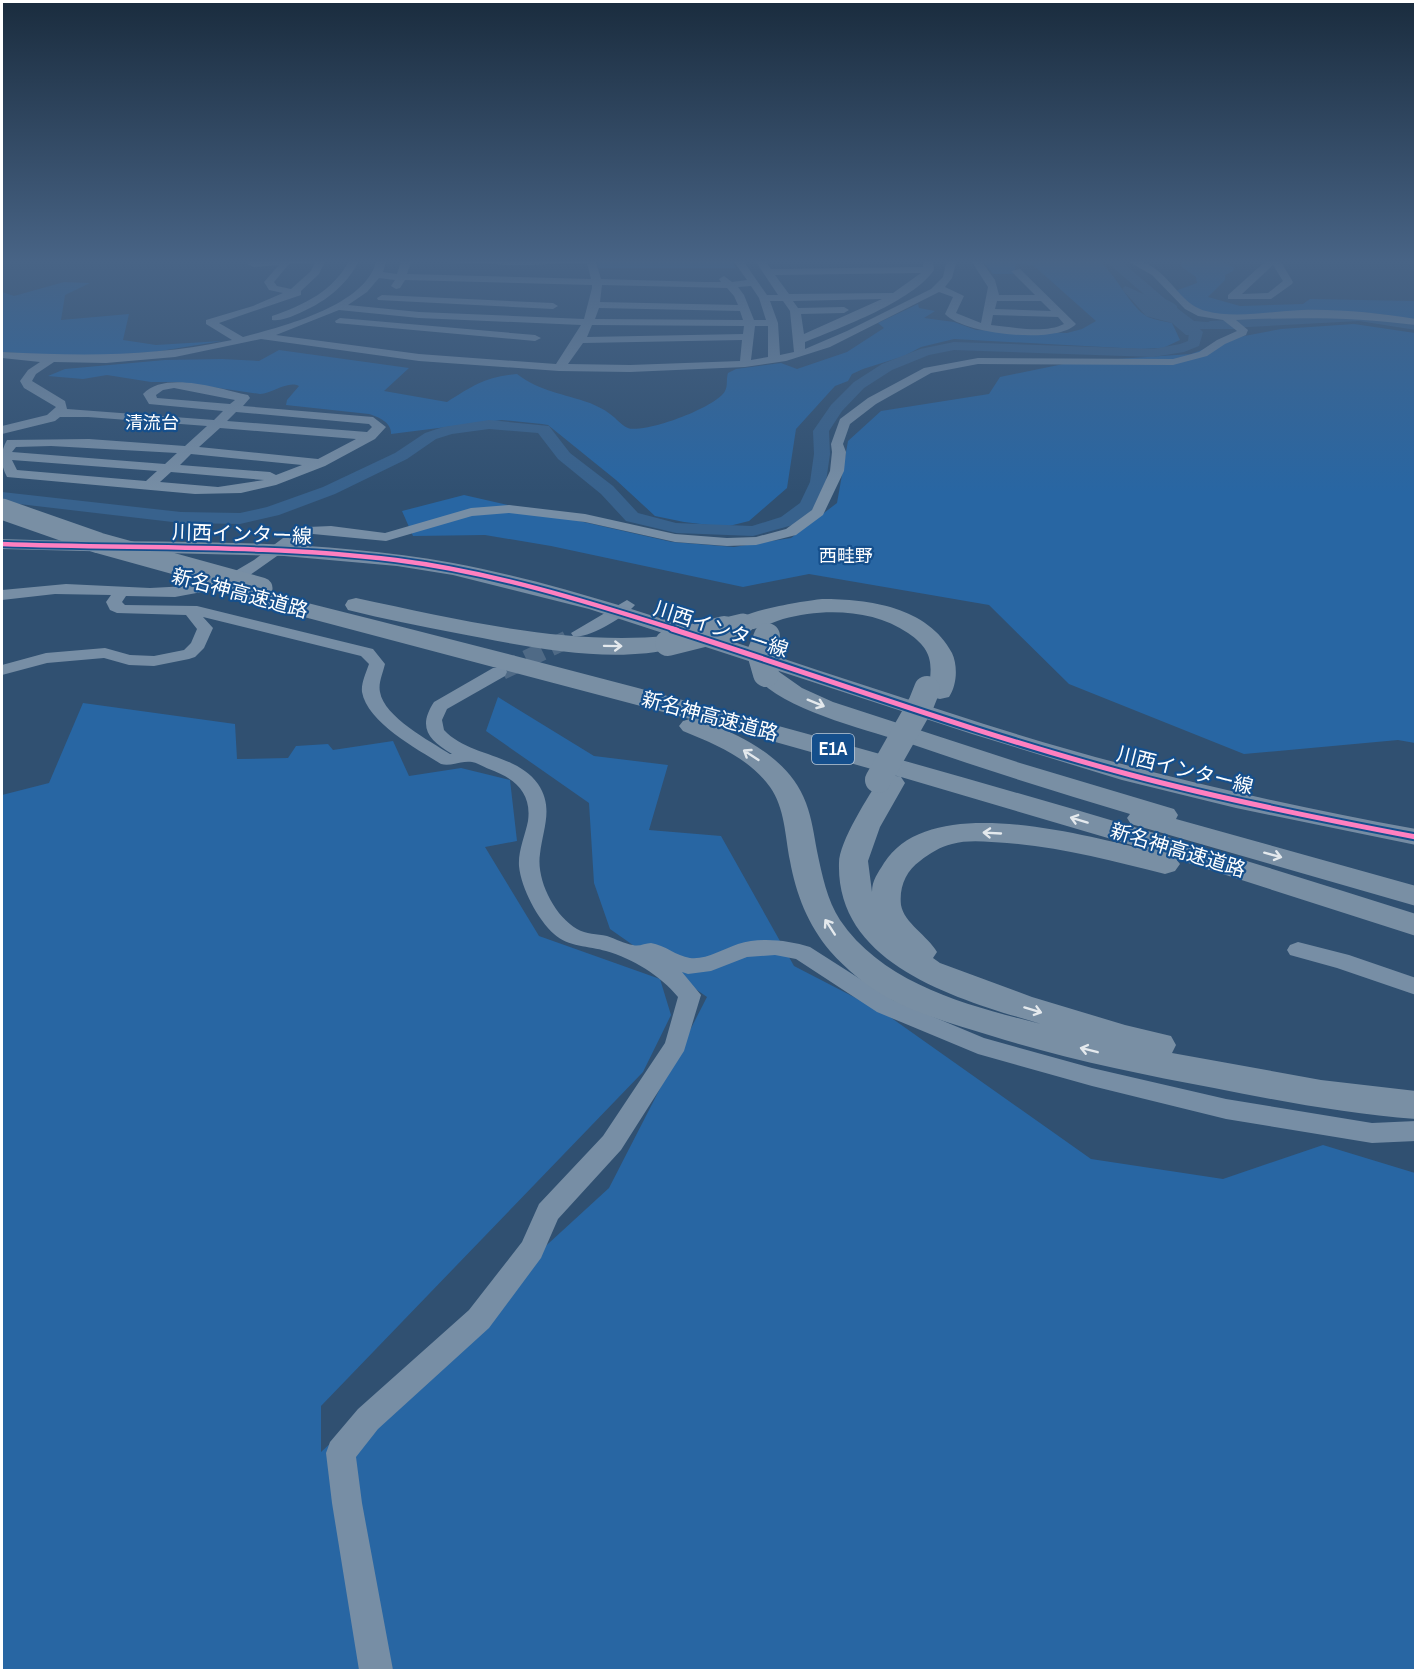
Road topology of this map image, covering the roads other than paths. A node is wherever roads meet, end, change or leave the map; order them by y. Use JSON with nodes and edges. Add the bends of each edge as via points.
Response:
{"nodes":[{"id":1,"x":236,"y":337,"type":"edge"},
{"id":2,"x":266,"y":337,"type":"joint"},
{"id":3,"x":480,"y":337,"type":"edge"},
{"id":4,"x":535,"y":337,"type":"edge"},
{"id":5,"x":581,"y":337,"type":"edge"},
{"id":6,"x":747,"y":337,"type":"edge"},
{"id":7,"x":748,"y":337,"type":"edge"},
{"id":8,"x":773,"y":337,"type":"edge"},
{"id":9,"x":799,"y":337,"type":"edge"},
{"id":10,"x":807,"y":337,"type":"edge"},
{"id":11,"x":843,"y":337,"type":"edge"},
{"id":12,"x":1233,"y":337,"type":"edge"},
{"id":13,"x":239,"y":339,"type":"junction"},
{"id":14,"x":580,"y":340,"type":"junction"},
{"id":15,"x":800,"y":340,"type":"junction"},
{"id":16,"x":800,"y":354,"type":"junction"},
{"id":17,"x":2,"y":355,"type":"edge"},
{"id":18,"x":744,"y":358,"type":"junction"},
{"id":19,"x":51,"y":359,"type":"junction"},
{"id":20,"x":774,"y":360,"type":"junction"},
{"id":21,"x":563,"y":363,"type":"junction"},
{"id":22,"x":235,"y":407,"type":"junction"},
{"id":23,"x":58,"y":413,"type":"junction"},
{"id":24,"x":219,"y":423,"type":"junction"},
{"id":25,"x":2,"y":430,"type":"edge"},
{"id":26,"x":55,"y":431,"type":"dead end"},
{"id":27,"x":206,"y":434,"type":"junction"},
{"id":28,"x":370,"y":436,"type":"junction"},
{"id":29,"x":68,"y":441,"type":"junction"},
{"id":30,"x":99,"y":443,"type":"junction"},
{"id":31,"x":350,"y":448,"type":"junction"},
{"id":32,"x":188,"y":451,"type":"junction"},
{"id":33,"x":3,"y":455,"type":"junction"},
{"id":34,"x":320,"y":463,"type":"junction"},
{"id":35,"x":168,"y":468,"type":"junction"},
{"id":36,"x":284,"y":477,"type":"junction"},
{"id":37,"x":149,"y":485,"type":"junction"},
{"id":38,"x":2,"y":509,"type":"edge"},
{"id":39,"x":2,"y":522,"type":"edge"},
{"id":40,"x":2,"y":537,"type":"edge"},
{"id":41,"x":2,"y":544,"type":"edge"},
{"id":42,"x":282,"y":546,"type":"junction"},
{"id":43,"x":257,"y":589,"type":"junction"},
{"id":44,"x":121,"y":592,"type":"junction"},
{"id":45,"x":2,"y":595,"type":"edge"},
{"id":46,"x":622,"y":609,"type":"junction"},
{"id":47,"x":197,"y":611,"type":"junction"},
{"id":48,"x":579,"y":633,"type":"tunnel mouth"},
{"id":49,"x":529,"y":668,"type":"junction"},
{"id":50,"x":2,"y":670,"type":"edge"},
{"id":51,"x":499,"y":672,"type":"tunnel mouth"},
{"id":52,"x":933,"y":690,"type":"junction"},
{"id":53,"x":472,"y":756,"type":"junction"},
{"id":54,"x":885,"y":782,"type":"junction"},
{"id":55,"x":1416,"y":826,"type":"edge"},
{"id":56,"x":1416,"y":837,"type":"edge"},
{"id":57,"x":1227,"y":842,"type":"junction"},
{"id":58,"x":1416,"y":896,"type":"edge"},
{"id":59,"x":1416,"y":924,"type":"edge"},
{"id":60,"x":1416,"y":936,"type":"edge"},
{"id":61,"x":1298,"y":950,"type":"dead end"},
{"id":62,"x":635,"y":957,"type":"junction"},
{"id":63,"x":1416,"y":987,"type":"edge"},
{"id":64,"x":978,"y":990,"type":"junction"},
{"id":65,"x":1004,"y":1028,"type":"junction"},
{"id":66,"x":1416,"y":1088,"type":"edge"},
{"id":67,"x":1416,"y":1106,"type":"edge"},
{"id":68,"x":1416,"y":1131,"type":"edge"},
{"id":69,"x":376,"y":1671,"type":"edge"}],
"edges":[{"from":1,"to":13,"type":"street"},
{"from":2,"to":13,"type":"street"},
{"from":2,"to":21,"type":"street","via":[[455,360]]},
{"from":3,"to":4,"type":"street","via":[[532,342]]},
{"from":5,"to":14,"type":"street"},
{"from":6,"to":14,"type":"street"},
{"from":7,"to":18,"type":"street"},
{"from":8,"to":20,"type":"street"},
{"from":9,"to":15,"type":"street"},
{"from":10,"to":15,"type":"street"},
{"from":11,"to":16,"type":"street"},
{"from":12,"to":42,"type":"street","via":[[1203,354],[1173,362],[978,361],[928,370],[843,422],[837,444],[837,471],[818,512],[791,532],[756,541],[675,538],[585,518],[509,509],[471,512],[386,537],[313,530]]},
{"from":13,"to":19,"type":"street","via":[[159,356]]},
{"from":14,"to":21,"type":"street"},
{"from":15,"to":16,"type":"street"},
{"from":16,"to":20,"type":"street"},
{"from":17,"to":19,"type":"street"},
{"from":18,"to":20,"type":"street"},
{"from":18,"to":21,"type":"street","via":[[618,369]]},
{"from":19,"to":23,"type":"street","via":[[26,381],[61,404]]},
{"from":22,"to":22,"type":"street","via":[[244,398],[174,384],[149,394],[153,401]]},
{"from":22,"to":24,"type":"street"},
{"from":22,"to":28,"type":"street","via":[[373,421],[380,427]]},
{"from":23,"to":24,"type":"street"},
{"from":23,"to":25,"type":"street","via":[[39,422]]},
{"from":24,"to":27,"type":"street"},
{"from":24,"to":28,"type":"street"},
{"from":26,"to":29,"type":"street","via":[[71,429]]},
{"from":27,"to":30,"type":"street","via":[[127,428],[115,430]]},
{"from":27,"to":31,"type":"street"},
{"from":27,"to":32,"type":"street"},
{"from":28,"to":31,"type":"street"},
{"from":29,"to":30,"type":"street"},
{"from":29,"to":33,"type":"street","via":[[12,443]]},
{"from":30,"to":32,"type":"street"},
{"from":31,"to":34,"type":"street"},
{"from":32,"to":34,"type":"street"},
{"from":32,"to":35,"type":"street"},
{"from":33,"to":35,"type":"street"},
{"from":33,"to":37,"type":"street","via":[[12,474]]},
{"from":34,"to":36,"type":"street"},
{"from":35,"to":36,"type":"street"},
{"from":35,"to":37,"type":"street"},
{"from":36,"to":37,"type":"street","via":[[250,488],[227,490]]},
{"from":38,"to":43,"type":"highway","name":"新名神高速道路","number":"E1A","bridge":true,"via":[[99,543]]},
{"from":39,"to":43,"type":"highway","name":"新名神高速道路","number":"E1A","via":[[143,568]]},
{"from":40,"to":42,"type":"main road","name":"川西インター線"},
{"from":41,"to":42,"type":"main road","name":"川西インター線"},
{"from":42,"to":44,"type":"street","via":[[239,575],[190,591]]},
{"from":42,"to":46,"type":"main road","name":"川西インター線","via":[[451,569]]},
{"from":43,"to":49,"type":"highway","name":"新名神高速道路","number":"E1A"},
{"from":43,"to":52,"type":"highway","one_way":true,"bridge":true,"via":[[450,625],[595,646],[668,643],[794,610],[855,607],[889,614],[920,630],[937,649],[944,670]]},
{"from":43,"to":57,"type":"highway","name":"新名神高速道路","number":"E1A","via":[[671,689]]},
{"from":44,"to":45,"type":"street","via":[[49,589]]},
{"from":44,"to":47,"type":"street","via":[[114,602],[123,610]]},
{"from":46,"to":48,"type":"street"},
{"from":46,"to":55,"type":"main road","name":"川西インター線","via":[[1128,764],[1239,792]]},
{"from":46,"to":56,"type":"main road","name":"川西インター線","via":[[1130,775],[1240,802]]},
{"from":47,"to":50,"type":"street","via":[[193,616],[204,628],[198,645],[189,654],[154,661],[129,660],[105,653],[46,658]]},
{"from":47,"to":53,"type":"street","via":[[367,652],[377,664],[371,692],[390,721],[447,760]]},
{"from":59,"to":49,"type":"highway","name":"新名神高速道路","number":"E1A","one_way":true,"via":[[1002,796]]},
{"from":65,"to":49,"type":"highway","one_way":true,"via":[[927,1002],[888,983],[855,957],[830,929],[814,898],[796,814],[781,783],[757,757],[720,736],[551,681]]},
{"from":51,"to":53,"type":"street","via":[[450,698],[433,714],[436,734]]},
{"from":52,"to":54,"type":"highway","via":[[931,712]]},
{"from":52,"to":57,"type":"highway","one_way":true,"bridge":true,"via":[[930,671],[918,644],[887,622],[841,613],[788,621],[767,636],[760,653],[766,674],[775,683],[824,707],[1173,817]]},
{"from":53,"to":62,"type":"street","via":[[515,773],[530,786],[537,800],[538,815],[529,866],[562,930]]},
{"from":54,"to":64,"type":"highway","via":[[853,861],[858,902],[881,937],[904,956],[929,971]]},
{"from":54,"to":65,"type":"highway","via":[[850,825],[844,842],[839,885],[845,908],[862,937],[891,963]]},
{"from":57,"to":58,"type":"highway","name":"新名神高速道路","number":"E1A","one_way":true},
{"from":60,"to":64,"type":"highway","one_way":true,"via":[[1263,889],[1048,837],[987,832],[950,834],[922,844],[901,860],[887,883],[886,907],[917,949]]},
{"from":61,"to":63,"type":"street","via":[[1341,960]]},
{"from":62,"to":68,"type":"street","via":[[651,951],[688,966],[711,963],[744,950],[775,947],[802,952],[885,1006],[990,1048],[1226,1109],[1372,1133]]},
{"from":62,"to":69,"type":"street","via":[[670,974],[690,995],[676,1046],[612,1143],[548,1212],[532,1250],[479,1319],[368,1419],[341,1453]]},
{"from":64,"to":66,"type":"highway","one_way":true,"via":[[1125,1038],[1264,1067]]},
{"from":67,"to":65,"type":"highway","one_way":true,"via":[[1093,1052]]}]}
